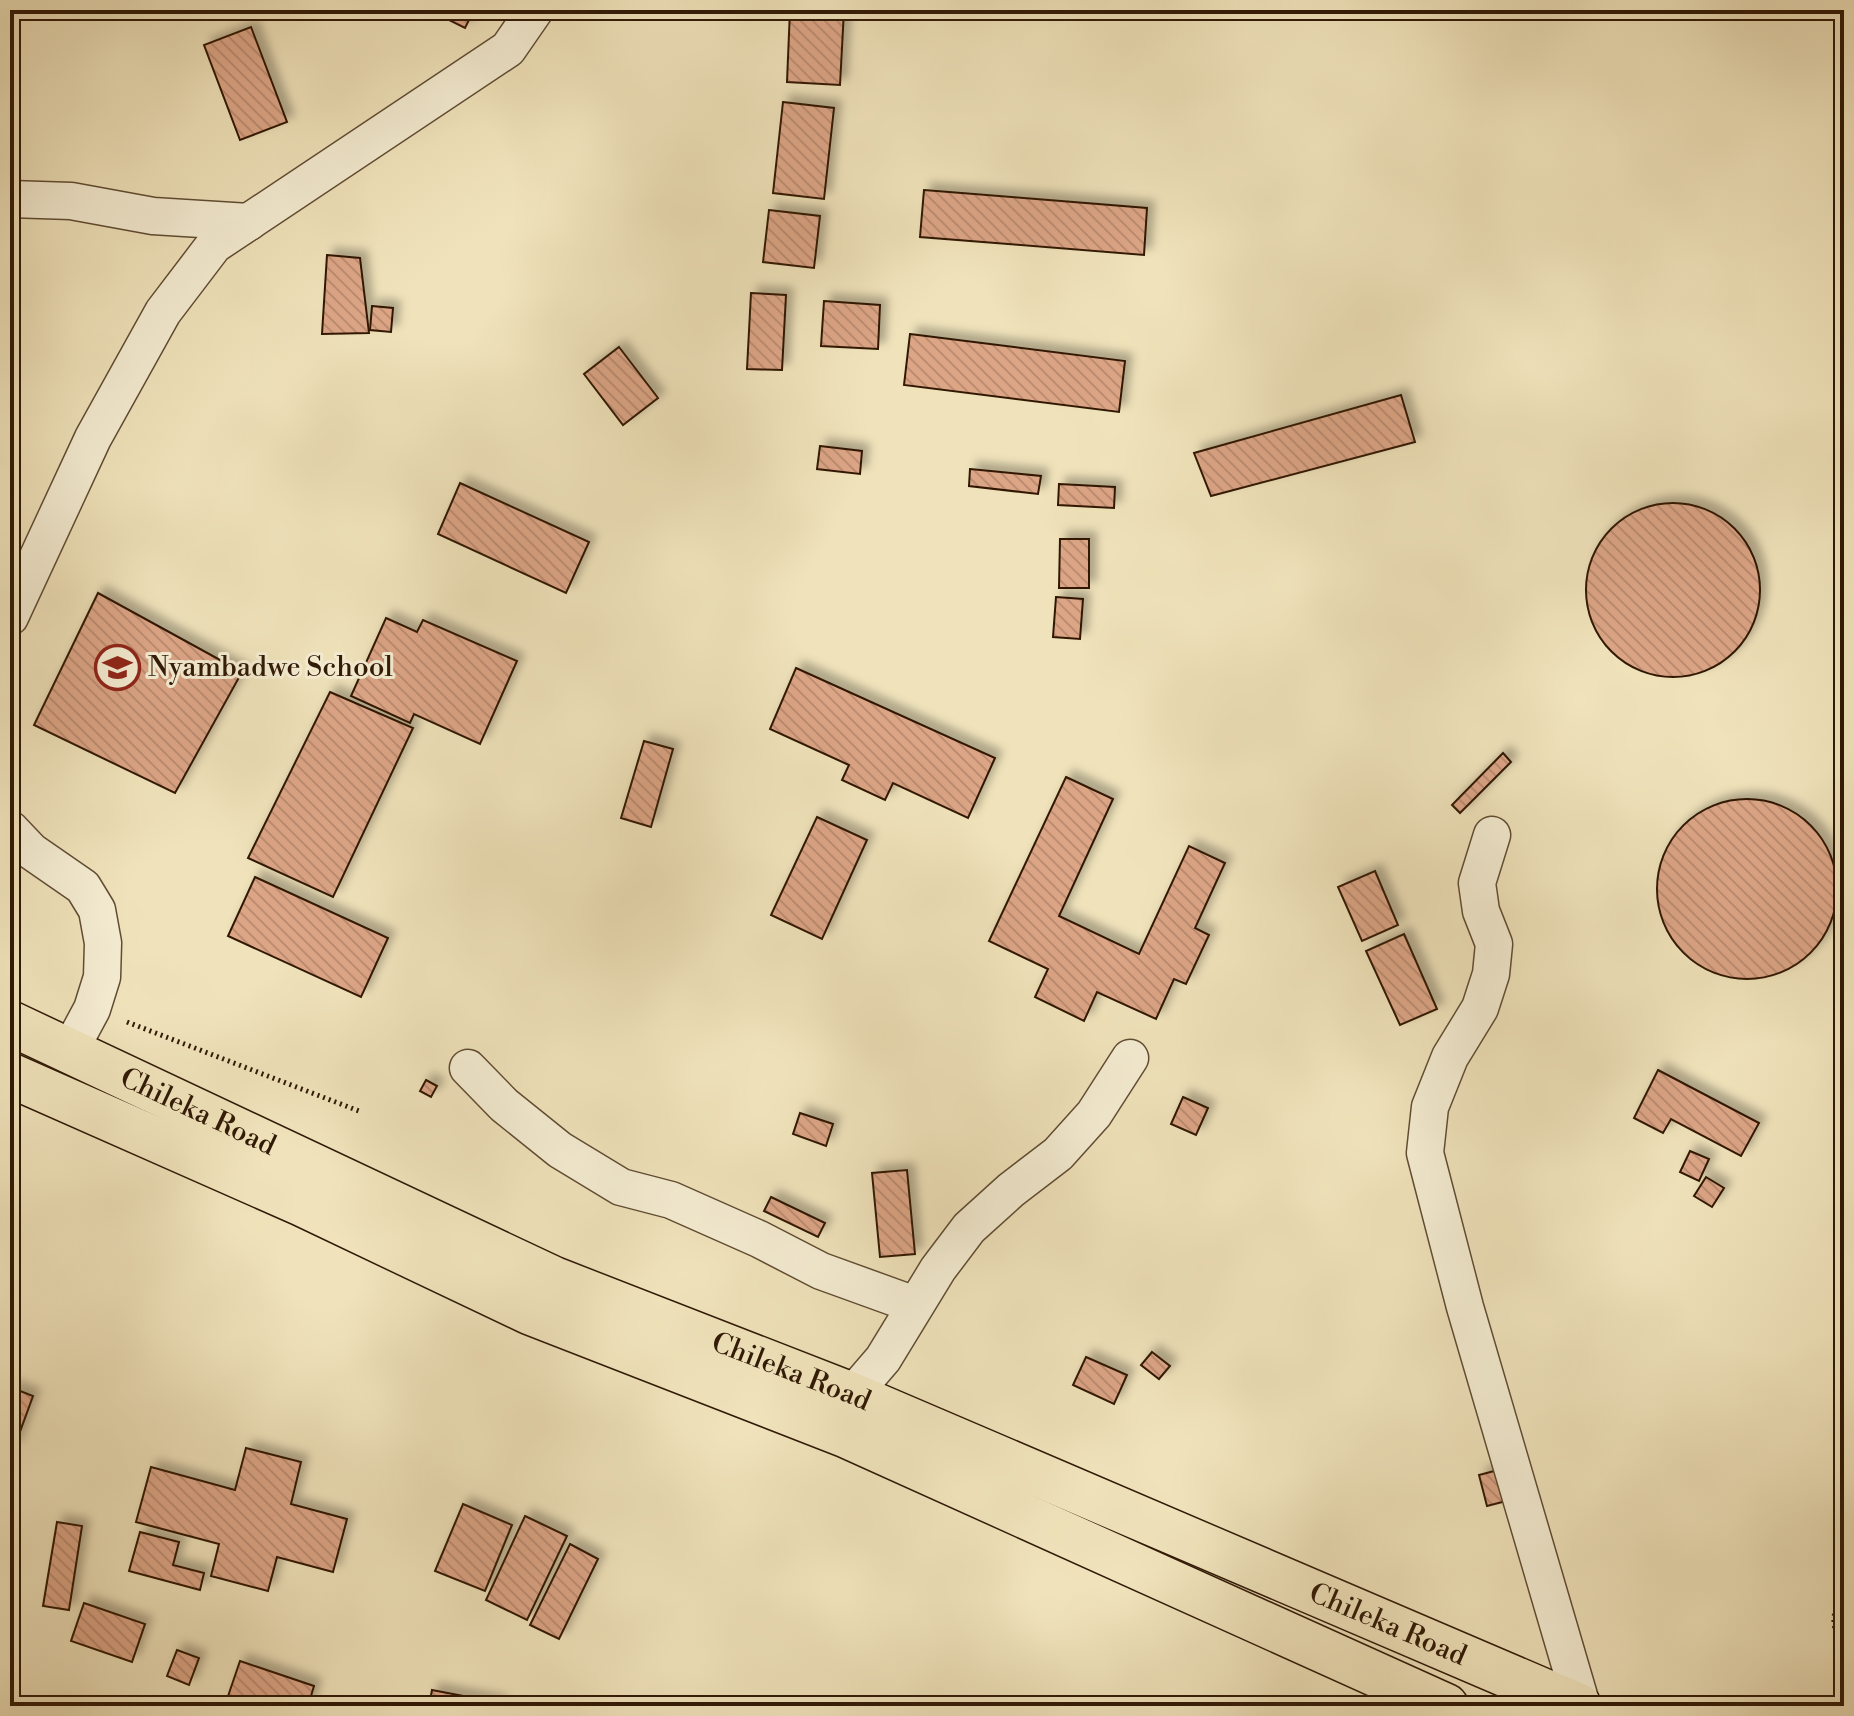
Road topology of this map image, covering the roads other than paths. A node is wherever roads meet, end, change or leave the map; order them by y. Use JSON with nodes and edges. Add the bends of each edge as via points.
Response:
{"nodes":[{"id":1,"x":535,"y":10,"type":"edge"},
{"id":2,"x":10,"y":199,"type":"edge"},
{"id":3,"x":249,"y":222,"type":"junction"},
{"id":4,"x":10,"y":617,"type":"edge"},
{"id":5,"x":10,"y":829,"type":"edge"},
{"id":6,"x":1492,"y":835,"type":"dead end"},
{"id":7,"x":10,"y":1023,"type":"edge"},
{"id":8,"x":70,"y":1050,"type":"junction"},
{"id":9,"x":1130,"y":1058,"type":"dead end"},
{"id":10,"x":468,"y":1068,"type":"dead end"},
{"id":11,"x":10,"y":1075,"type":"edge"},
{"id":12,"x":915,"y":1305,"type":"junction"},
{"id":13,"x":852,"y":1395,"type":"junction"},
{"id":14,"x":1446,"y":1706,"type":"edge"},
{"id":15,"x":1580,"y":1706,"type":"edge"}],
"edges":[{"from":1,"to":3,"type":"street","via":[[508,49]]},
{"from":2,"to":3,"type":"street"},
{"from":3,"to":4,"type":"street","via":[[214,245],[163,312],[93,438]]},
{"from":5,"to":8,"type":"street","via":[[31,851],[83,887],[97,910],[102,977]]},
{"from":6,"to":15,"type":"street","via":[[1477,883],[1494,944],[1491,974],[1480,1008],[1450,1057],[1430,1107],[1425,1153]]},
{"from":7,"to":8,"type":"highway","name":"Chileka Road"},
{"from":8,"to":13,"type":"highway","name":"Chileka Road","via":[[554,1279]]},
{"from":9,"to":12,"type":"street","via":[[1094,1114],[1058,1154],[969,1228]]},
{"from":10,"to":12,"type":"street","via":[[560,1150],[621,1187],[671,1200],[821,1271]]},
{"from":11,"to":14,"type":"highway","name":"Chileka Road","via":[[529,1312],[845,1435]]},
{"from":12,"to":13,"type":"street","via":[[883,1359]]},
{"from":13,"to":15,"type":"highway","name":"Chileka Road"}]}
